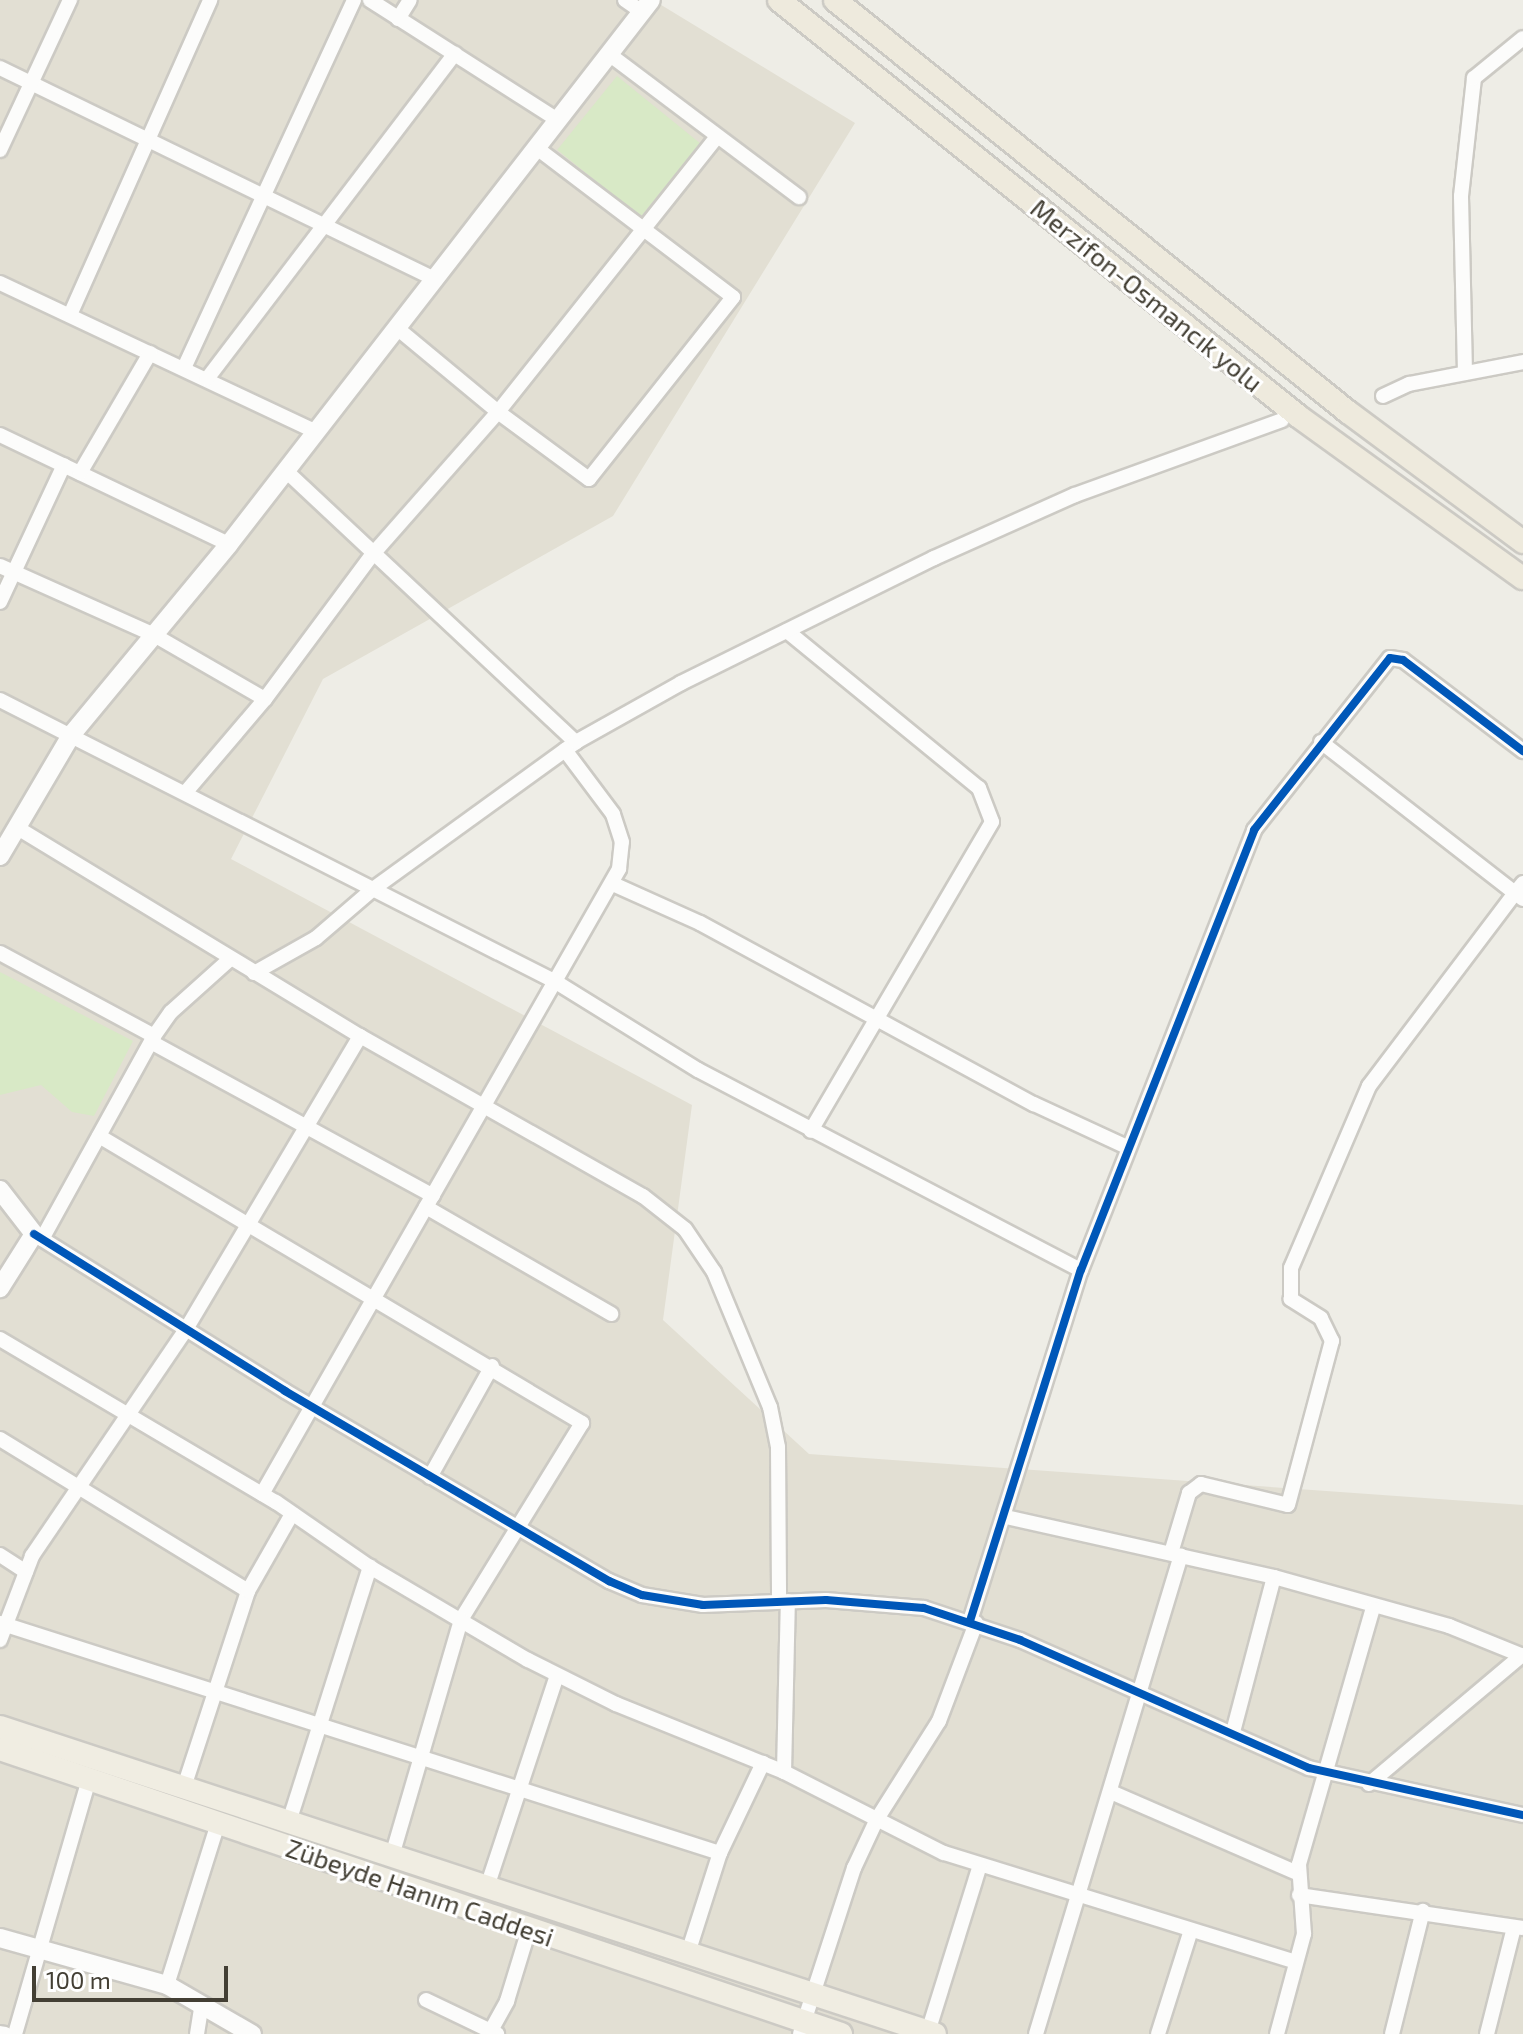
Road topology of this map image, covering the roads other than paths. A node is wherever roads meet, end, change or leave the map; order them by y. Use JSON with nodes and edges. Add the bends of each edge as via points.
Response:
{"nodes":[{"id":1,"x":70,"y":0,"type":"edge"},
{"id":2,"x":210,"y":0,"type":"edge"},
{"id":3,"x":354,"y":0,"type":"edge"},
{"id":4,"x":370,"y":0,"type":"edge"},
{"id":5,"x":410,"y":0,"type":"edge"},
{"id":6,"x":625,"y":0,"type":"edge"},
{"id":7,"x":779,"y":0,"type":"edge"},
{"id":8,"x":835,"y":0,"type":"edge"},
{"id":9,"x":646,"y":6,"type":"edge"},
{"id":10,"x":398,"y":19,"type":"junction"},
{"id":11,"x":1523,"y":38,"type":"edge"},
{"id":12,"x":455,"y":54,"type":"junction"},
{"id":13,"x":609,"y":54,"type":"junction"},
{"id":14,"x":0,"y":68,"type":"edge"},
{"id":15,"x":32,"y":82,"type":"junction"},
{"id":16,"x":558,"y":120,"type":"junction"},
{"id":17,"x":716,"y":138,"type":"junction"},
{"id":18,"x":150,"y":140,"type":"junction"},
{"id":19,"x":537,"y":148,"type":"junction"},
{"id":20,"x":0,"y":150,"type":"edge"},
{"id":21,"x":265,"y":193,"type":"junction"},
{"id":22,"x":799,"y":197,"type":"dead end"},
{"id":23,"x":326,"y":223,"type":"junction"},
{"id":24,"x":645,"y":230,"type":"junction"},
{"id":25,"x":435,"y":279,"type":"junction"},
{"id":26,"x":0,"y":283,"type":"edge"},
{"id":27,"x":70,"y":315,"type":"junction"},
{"id":28,"x":397,"y":328,"type":"junction"},
{"id":29,"x":150,"y":353,"type":"junction"},
{"id":30,"x":1523,"y":362,"type":"edge"},
{"id":31,"x":184,"y":368,"type":"junction"},
{"id":32,"x":1465,"y":373,"type":"junction"},
{"id":33,"x":207,"y":379,"type":"junction"},
{"id":34,"x":1383,"y":396,"type":"dead end"},
{"id":35,"x":498,"y":412,"type":"junction"},
{"id":36,"x":1282,"y":420,"type":"dead end"},
{"id":37,"x":316,"y":432,"type":"junction"},
{"id":38,"x":0,"y":435,"type":"edge"},
{"id":39,"x":64,"y":465,"type":"junction"},
{"id":40,"x":286,"y":471,"type":"junction"},
{"id":41,"x":80,"y":473,"type":"junction"},
{"id":42,"x":1523,"y":542,"type":"edge"},
{"id":43,"x":229,"y":544,"type":"junction"},
{"id":44,"x":372,"y":555,"type":"junction"},
{"id":45,"x":7,"y":569,"type":"edge"},
{"id":46,"x":1523,"y":578,"type":"edge"},
{"id":47,"x":0,"y":602,"type":"edge"},
{"id":48,"x":787,"y":631,"type":"junction"},
{"id":49,"x":154,"y":635,"type":"junction"},
{"id":50,"x":265,"y":699,"type":"junction"},
{"id":51,"x":0,"y":700,"type":"edge"},
{"id":52,"x":72,"y":734,"type":"junction"},
{"id":53,"x":1321,"y":742,"type":"junction"},
{"id":54,"x":570,"y":746,"type":"junction"},
{"id":55,"x":1523,"y":751,"type":"edge"},
{"id":56,"x":185,"y":793,"type":"junction"},
{"id":57,"x":16,"y":827,"type":"junction"},
{"id":58,"x":0,"y":856,"type":"edge"},
{"id":59,"x":613,"y":884,"type":"junction"},
{"id":60,"x":373,"y":889,"type":"junction"},
{"id":61,"x":1520,"y":892,"type":"edge"},
{"id":62,"x":0,"y":953,"type":"edge"},
{"id":63,"x":230,"y":959,"type":"junction"},
{"id":64,"x":254,"y":973,"type":"junction"},
{"id":65,"x":556,"y":982,"type":"junction"},
{"id":66,"x":878,"y":1020,"type":"junction"},
{"id":67,"x":360,"y":1036,"type":"junction"},
{"id":68,"x":152,"y":1039,"type":"junction"},
{"id":69,"x":486,"y":1109,"type":"junction"},
{"id":70,"x":305,"y":1128,"type":"junction"},
{"id":71,"x":811,"y":1131,"type":"junction"},
{"id":72,"x":99,"y":1136,"type":"junction"},
{"id":73,"x":1127,"y":1147,"type":"junction"},
{"id":74,"x":0,"y":1190,"type":"edge"},
{"id":75,"x":430,"y":1202,"type":"junction"},
{"id":76,"x":249,"y":1222,"type":"junction"},
{"id":77,"x":38,"y":1236,"type":"junction"},
{"id":78,"x":1081,"y":1270,"type":"junction"},
{"id":79,"x":0,"y":1288,"type":"edge"},
{"id":80,"x":373,"y":1296,"type":"junction"},
{"id":81,"x":611,"y":1314,"type":"dead end"},
{"id":82,"x":185,"y":1331,"type":"junction"},
{"id":83,"x":0,"y":1339,"type":"edge"},
{"id":84,"x":492,"y":1366,"type":"junction"},
{"id":85,"x":313,"y":1408,"type":"junction"},
{"id":86,"x":130,"y":1416,"type":"junction"},
{"id":87,"x":0,"y":1439,"type":"edge"},
{"id":88,"x":430,"y":1477,"type":"junction"},
{"id":89,"x":79,"y":1488,"type":"junction"},
{"id":90,"x":262,"y":1494,"type":"junction"},
{"id":91,"x":292,"y":1514,"type":"junction"},
{"id":92,"x":1006,"y":1517,"type":"junction"},
{"id":93,"x":517,"y":1528,"type":"junction"},
{"id":94,"x":1176,"y":1554,"type":"junction"},
{"id":95,"x":0,"y":1555,"type":"edge"},
{"id":96,"x":370,"y":1567,"type":"junction"},
{"id":97,"x":26,"y":1572,"type":"junction"},
{"id":98,"x":1274,"y":1577,"type":"junction"},
{"id":99,"x":248,"y":1591,"type":"junction"},
{"id":100,"x":784,"y":1601,"type":"junction"},
{"id":101,"x":1373,"y":1608,"type":"junction"},
{"id":102,"x":461,"y":1620,"type":"junction"},
{"id":103,"x":973,"y":1622,"type":"junction"},
{"id":104,"x":2,"y":1624,"type":"edge"},
{"id":105,"x":0,"y":1640,"type":"edge"},
{"id":106,"x":1522,"y":1656,"type":"edge"},
{"id":107,"x":557,"y":1675,"type":"junction"},
{"id":108,"x":215,"y":1688,"type":"junction"},
{"id":109,"x":1141,"y":1692,"type":"junction"},
{"id":110,"x":318,"y":1725,"type":"junction"},
{"id":111,"x":0,"y":1727,"type":"edge"},
{"id":112,"x":1233,"y":1732,"type":"junction"},
{"id":113,"x":0,"y":1749,"type":"edge"},
{"id":114,"x":419,"y":1759,"type":"junction"},
{"id":115,"x":763,"y":1763,"type":"junction"},
{"id":116,"x":784,"y":1772,"type":"junction"},
{"id":117,"x":1326,"y":1774,"type":"junction"},
{"id":118,"x":89,"y":1779,"type":"junction"},
{"id":119,"x":1369,"y":1784,"type":"junction"},
{"id":120,"x":184,"y":1787,"type":"junction"},
{"id":121,"x":517,"y":1789,"type":"junction"},
{"id":122,"x":1111,"y":1792,"type":"junction"},
{"id":123,"x":1523,"y":1815,"type":"edge"},
{"id":124,"x":877,"y":1819,"type":"junction"},
{"id":125,"x":289,"y":1822,"type":"junction"},
{"id":126,"x":218,"y":1823,"type":"junction"},
{"id":127,"x":720,"y":1853,"type":"junction"},
{"id":128,"x":392,"y":1856,"type":"junction"},
{"id":129,"x":980,"y":1865,"type":"junction"},
{"id":130,"x":1297,"y":1873,"type":"junction"},
{"id":131,"x":487,"y":1887,"type":"junction"},
{"id":132,"x":1299,"y":1895,"type":"junction"},
{"id":133,"x":1080,"y":1896,"type":"junction"},
{"id":134,"x":1423,"y":1911,"type":"junction"},
{"id":135,"x":1519,"y":1928,"type":"edge"},
{"id":136,"x":529,"y":1929,"type":"junction"},
{"id":137,"x":1191,"y":1930,"type":"junction"},
{"id":138,"x":0,"y":1938,"type":"edge"},
{"id":139,"x":38,"y":1949,"type":"junction"},
{"id":140,"x":688,"y":1953,"type":"junction"},
{"id":141,"x":1296,"y":1962,"type":"junction"},
{"id":142,"x":167,"y":1985,"type":"junction"},
{"id":143,"x":810,"y":1992,"type":"junction"},
{"id":144,"x":426,"y":2000,"type":"dead end"},
{"id":145,"x":202,"y":2003,"type":"junction"},
{"id":146,"x":802,"y":2028,"type":"edge"},
{"id":147,"x":492,"y":2033,"type":"edge"},
{"id":148,"x":931,"y":2033,"type":"edge"},
{"id":149,"x":15,"y":2034,"type":"edge"},
{"id":150,"x":197,"y":2034,"type":"edge"},
{"id":151,"x":252,"y":2034,"type":"edge"},
{"id":152,"x":841,"y":2034,"type":"edge"},
{"id":153,"x":1036,"y":2034,"type":"edge"},
{"id":154,"x":1158,"y":2034,"type":"edge"},
{"id":155,"x":1277,"y":2034,"type":"edge"},
{"id":156,"x":1392,"y":2034,"type":"edge"},
{"id":157,"x":1487,"y":2034,"type":"edge"}],
"edges":[{"from":1,"to":15,"type":"street"},
{"from":2,"to":18,"type":"street"},
{"from":3,"to":21,"type":"street"},
{"from":4,"to":10,"type":"street"},
{"from":5,"to":10,"type":"street"},
{"from":6,"to":9,"type":"street"},
{"from":7,"to":46,"type":"highway","name":"Merzifon-Osmancık yolu","via":[[1298,416]]},
{"from":8,"to":42,"type":"highway","name":"Merzifon-Osmancık yolu","via":[[1348,412]]},
{"from":9,"to":13,"type":"street"},
{"from":10,"to":12,"type":"street"},
{"from":11,"to":32,"type":"street","via":[[1474,78],[1461,196]]},
{"from":12,"to":16,"type":"street"},
{"from":12,"to":23,"type":"street"},
{"from":13,"to":16,"type":"street"},
{"from":13,"to":17,"type":"street"},
{"from":14,"to":15,"type":"street"},
{"from":15,"to":18,"type":"street"},
{"from":15,"to":20,"type":"street"},
{"from":16,"to":19,"type":"street"},
{"from":17,"to":22,"type":"street"},
{"from":17,"to":24,"type":"street"},
{"from":18,"to":21,"type":"street"},
{"from":18,"to":27,"type":"street"},
{"from":19,"to":24,"type":"street"},
{"from":19,"to":25,"type":"street"},
{"from":21,"to":23,"type":"street"},
{"from":21,"to":31,"type":"street"},
{"from":23,"to":25,"type":"street"},
{"from":23,"to":33,"type":"street"},
{"from":24,"to":35,"type":"street"},
{"from":24,"to":35,"type":"street","via":[[733,297],[589,479]]},
{"from":25,"to":28,"type":"street"},
{"from":26,"to":27,"type":"street"},
{"from":27,"to":29,"type":"street"},
{"from":28,"to":35,"type":"street"},
{"from":28,"to":37,"type":"street"},
{"from":29,"to":31,"type":"street"},
{"from":29,"to":41,"type":"street"},
{"from":30,"to":32,"type":"street"},
{"from":31,"to":33,"type":"street"},
{"from":32,"to":34,"type":"street","via":[[1399,386]]},
{"from":33,"to":37,"type":"street"},
{"from":35,"to":44,"type":"street"},
{"from":36,"to":48,"type":"street","via":[[1075,495]]},
{"from":37,"to":40,"type":"street"},
{"from":38,"to":39,"type":"street"},
{"from":39,"to":41,"type":"street"},
{"from":39,"to":45,"type":"street"},
{"from":40,"to":43,"type":"street"},
{"from":40,"to":44,"type":"street"},
{"from":41,"to":43,"type":"street"},
{"from":43,"to":49,"type":"street"},
{"from":44,"to":50,"type":"street"},
{"from":44,"to":54,"type":"street"},
{"from":45,"to":47,"type":"street"},
{"from":45,"to":49,"type":"street"},
{"from":48,"to":54,"type":"street"},
{"from":48,"to":66,"type":"street","via":[[891,722],[979,788],[990,810],[992,822]]},
{"from":49,"to":50,"type":"street"},
{"from":49,"to":52,"type":"street"},
{"from":50,"to":56,"type":"street"},
{"from":51,"to":52,"type":"street"},
{"from":52,"to":56,"type":"street"},
{"from":52,"to":57,"type":"street"},
{"from":53,"to":55,"type":"street","via":[[1384,661],[1396,658]]},
{"from":53,"to":61,"type":"street"},
{"from":53,"to":73,"type":"street","via":[[1245,847]]},
{"from":54,"to":59,"type":"street","via":[[620,829],[622,855]]},
{"from":54,"to":60,"type":"street"},
{"from":56,"to":60,"type":"street"},
{"from":57,"to":58,"type":"street"},
{"from":57,"to":63,"type":"street"},
{"from":59,"to":65,"type":"street"},
{"from":59,"to":66,"type":"street","via":[[700,923]]},
{"from":60,"to":64,"type":"street","via":[[316,938]]},
{"from":60,"to":65,"type":"street"},
{"from":61,"to":94,"type":"street","via":[[1369,1086],[1291,1268],[1291,1299],[1321,1318],[1332,1341],[1288,1505],[1201,1484],[1189,1493]]},
{"from":62,"to":68,"type":"street"},
{"from":63,"to":64,"type":"street"},
{"from":63,"to":68,"type":"street","via":[[171,1012]]},
{"from":64,"to":67,"type":"street"},
{"from":65,"to":69,"type":"street"},
{"from":65,"to":71,"type":"street","via":[[698,1070]]},
{"from":66,"to":71,"type":"street"},
{"from":66,"to":73,"type":"street"},
{"from":67,"to":69,"type":"street"},
{"from":67,"to":70,"type":"street"},
{"from":68,"to":70,"type":"street"},
{"from":68,"to":72,"type":"street"},
{"from":69,"to":75,"type":"street"},
{"from":69,"to":100,"type":"street","via":[[658,1206],[706,1257],[764,1387],[775,1427]]},
{"from":70,"to":75,"type":"street"},
{"from":70,"to":76,"type":"street"},
{"from":71,"to":78,"type":"street"},
{"from":72,"to":76,"type":"street"},
{"from":72,"to":77,"type":"street"},
{"from":73,"to":78,"type":"street"},
{"from":74,"to":77,"type":"street"},
{"from":75,"to":80,"type":"street"},
{"from":75,"to":81,"type":"street"},
{"from":76,"to":80,"type":"street"},
{"from":76,"to":82,"type":"street"},
{"from":77,"to":79,"type":"street"},
{"from":77,"to":82,"type":"street"},
{"from":78,"to":92,"type":"street"},
{"from":80,"to":84,"type":"street"},
{"from":80,"to":85,"type":"street"},
{"from":82,"to":85,"type":"street"},
{"from":82,"to":86,"type":"street"},
{"from":83,"to":86,"type":"street"},
{"from":84,"to":88,"type":"street"},
{"from":84,"to":93,"type":"street","via":[[582,1423]]},
{"from":85,"to":88,"type":"street"},
{"from":85,"to":90,"type":"street"},
{"from":86,"to":89,"type":"street"},
{"from":86,"to":90,"type":"street"},
{"from":87,"to":89,"type":"street"},
{"from":88,"to":93,"type":"street"},
{"from":89,"to":97,"type":"street"},
{"from":89,"to":99,"type":"street"},
{"from":90,"to":91,"type":"street"},
{"from":91,"to":96,"type":"street"},
{"from":91,"to":99,"type":"street"},
{"from":92,"to":94,"type":"street"},
{"from":92,"to":103,"type":"street"},
{"from":93,"to":100,"type":"street","via":[[642,1595],[703,1605]]},
{"from":93,"to":102,"type":"street"},
{"from":94,"to":98,"type":"street"},
{"from":94,"to":109,"type":"street"},
{"from":95,"to":97,"type":"street"},
{"from":96,"to":102,"type":"street"},
{"from":96,"to":110,"type":"street"},
{"from":97,"to":104,"type":"street"},
{"from":98,"to":101,"type":"street"},
{"from":98,"to":112,"type":"street"},
{"from":99,"to":108,"type":"street"},
{"from":100,"to":103,"type":"street","via":[[924,1608]]},
{"from":100,"to":116,"type":"street"},
{"from":101,"to":106,"type":"street","via":[[1449,1626]]},
{"from":101,"to":117,"type":"street"},
{"from":102,"to":107,"type":"street"},
{"from":102,"to":114,"type":"street"},
{"from":103,"to":109,"type":"street"},
{"from":103,"to":124,"type":"street","via":[[939,1721]]},
{"from":104,"to":105,"type":"street"},
{"from":104,"to":108,"type":"street"},
{"from":106,"to":119,"type":"street"},
{"from":107,"to":115,"type":"street"},
{"from":107,"to":121,"type":"street"},
{"from":108,"to":110,"type":"street"},
{"from":108,"to":120,"type":"street"},
{"from":109,"to":112,"type":"street"},
{"from":109,"to":122,"type":"street"},
{"from":110,"to":114,"type":"street"},
{"from":110,"to":125,"type":"street"},
{"from":111,"to":120,"type":"main road"},
{"from":112,"to":117,"type":"street"},
{"from":113,"to":118,"type":"main road","name":"Zübeyde Hanım Caddesi"},
{"from":114,"to":121,"type":"street"},
{"from":114,"to":128,"type":"street"},
{"from":115,"to":116,"type":"street"},
{"from":115,"to":127,"type":"street"},
{"from":116,"to":124,"type":"street"},
{"from":117,"to":119,"type":"street"},
{"from":117,"to":130,"type":"street"},
{"from":118,"to":126,"type":"main road","name":"Zübeyde Hanım Caddesi"},
{"from":118,"to":139,"type":"street"},
{"from":119,"to":123,"type":"street"},
{"from":120,"to":125,"type":"main road"},
{"from":121,"to":127,"type":"street"},
{"from":121,"to":131,"type":"street"},
{"from":122,"to":130,"type":"street"},
{"from":122,"to":133,"type":"street"},
{"from":124,"to":129,"type":"street"},
{"from":124,"to":143,"type":"street"},
{"from":125,"to":128,"type":"main road"},
{"from":126,"to":136,"type":"main road","name":"Zübeyde Hanım Caddesi"},
{"from":126,"to":142,"type":"street"},
{"from":127,"to":140,"type":"street"},
{"from":128,"to":131,"type":"main road"},
{"from":129,"to":133,"type":"street"},
{"from":129,"to":148,"type":"street"},
{"from":130,"to":132,"type":"street"},
{"from":131,"to":140,"type":"main road"},
{"from":132,"to":134,"type":"street"},
{"from":132,"to":141,"type":"street","via":[[1304,1934]]},
{"from":133,"to":137,"type":"street"},
{"from":133,"to":153,"type":"street"},
{"from":134,"to":135,"type":"street"},
{"from":134,"to":156,"type":"street"},
{"from":135,"to":157,"type":"street"},
{"from":136,"to":146,"type":"main road","name":"Zübeyde Hanım Caddesi"},
{"from":136,"to":147,"type":"street"},
{"from":137,"to":141,"type":"street"},
{"from":137,"to":154,"type":"street"},
{"from":138,"to":139,"type":"street"},
{"from":139,"to":142,"type":"street"},
{"from":139,"to":149,"type":"street"},
{"from":140,"to":143,"type":"main road"},
{"from":141,"to":155,"type":"street"},
{"from":142,"to":145,"type":"street"},
{"from":143,"to":146,"type":"street"},
{"from":143,"to":148,"type":"main road"},
{"from":144,"to":147,"type":"street"},
{"from":145,"to":150,"type":"street"},
{"from":145,"to":151,"type":"street"},
{"from":146,"to":152,"type":"main road","name":"Zübeyde Hanım Caddesi"}]}
